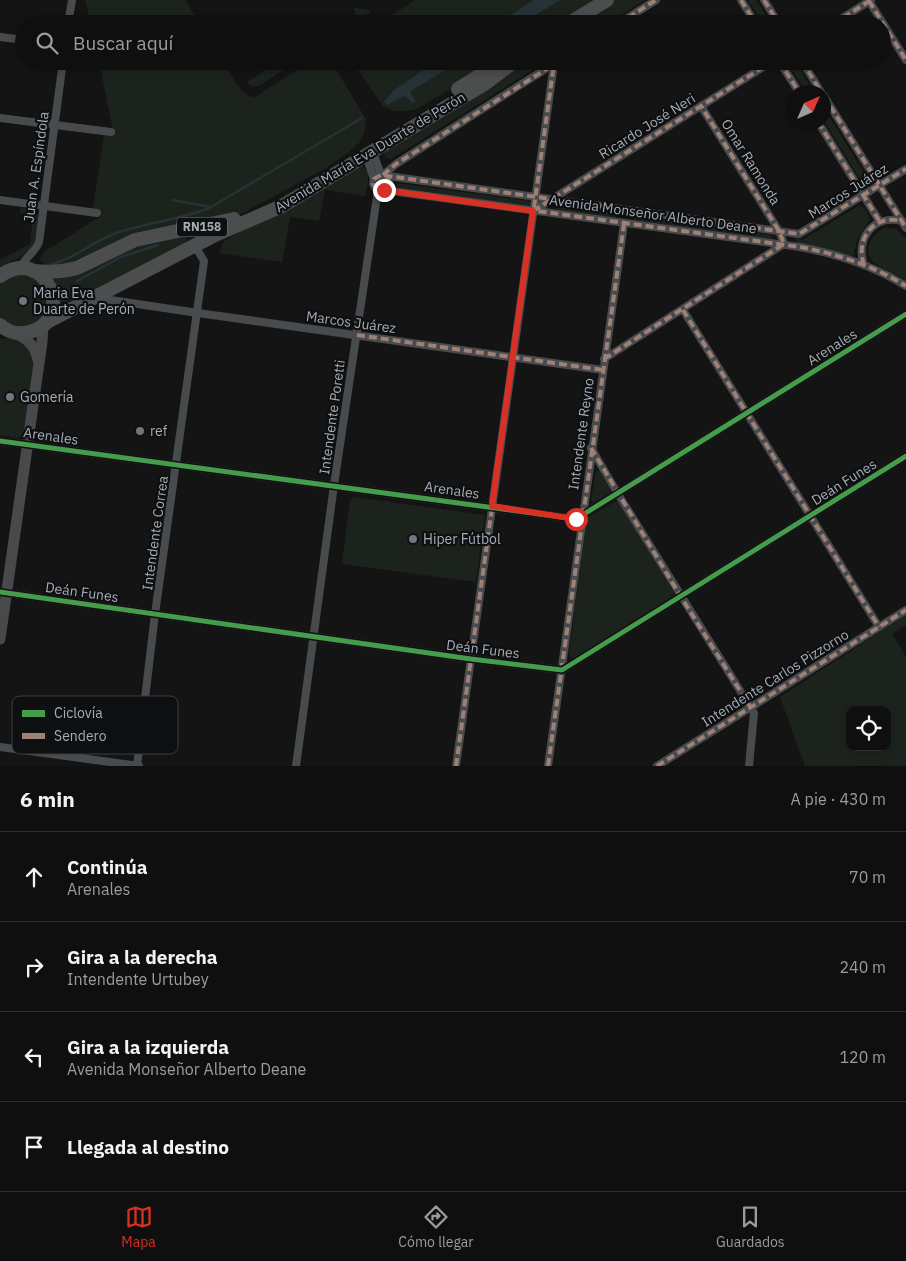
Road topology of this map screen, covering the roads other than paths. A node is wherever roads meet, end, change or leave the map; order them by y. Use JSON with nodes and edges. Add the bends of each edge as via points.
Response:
{"nodes":[{"id":1,"x":72,"y":0,"type":"edge"},
{"id":2,"x":607,"y":0,"type":"edge"},
{"id":3,"x":656,"y":0,"type":"edge"},
{"id":4,"x":741,"y":0,"type":"edge"},
{"id":5,"x":764,"y":0,"type":"edge"},
{"id":6,"x":870,"y":1,"type":"edge"},
{"id":7,"x":70,"y":15,"type":"edge"},
{"id":8,"x":583,"y":15,"type":"edge"},
{"id":9,"x":632,"y":15,"type":"edge"},
{"id":10,"x":750,"y":15,"type":"edge"},
{"id":11,"x":773,"y":15,"type":"edge"},
{"id":12,"x":847,"y":15,"type":"edge"},
{"id":13,"x":879,"y":15,"type":"edge"},
{"id":14,"x":891,"y":35,"type":"edge"},
{"id":15,"x":0,"y":37,"type":"edge"},
{"id":16,"x":15,"y":39,"type":"edge"},
{"id":17,"x":906,"y":60,"type":"edge"},
{"id":18,"x":62,"y":70,"type":"edge"},
{"id":19,"x":488,"y":70,"type":"edge"},
{"id":20,"x":503,"y":70,"type":"edge"},
{"id":21,"x":545,"y":70,"type":"edge"},
{"id":22,"x":555,"y":70,"type":"edge"},
{"id":23,"x":759,"y":70,"type":"edge"},
{"id":24,"x":785,"y":70,"type":"edge"},
{"id":25,"x":808,"y":70,"type":"edge"},
{"id":26,"x":794,"y":85,"type":"edge"},
{"id":27,"x":817,"y":85,"type":"edge"},
{"id":28,"x":701,"y":106,"type":"junction"},
{"id":29,"x":831,"y":107,"type":"edge"},
{"id":30,"x":0,"y":118,"type":"edge"},
{"id":31,"x":54,"y":125,"type":"junction"},
{"id":32,"x":823,"y":130,"type":"edge"},
{"id":33,"x":111,"y":132,"type":"dead end"},
{"id":34,"x":368,"y":150,"type":"junction"},
{"id":35,"x":906,"y":169,"type":"edge"},
{"id":36,"x":381,"y":176,"type":"junction"},
{"id":37,"x":879,"y":185,"type":"junction"},
{"id":38,"x":381,"y":190,"type":"junction"},
{"id":39,"x":863,"y":195,"type":"junction"},
{"id":40,"x":535,"y":197,"type":"junction"},
{"id":41,"x":552,"y":199,"type":"junction"},
{"id":42,"x":0,"y":200,"type":"edge"},
{"id":43,"x":43,"y":206,"type":"junction"},
{"id":44,"x":533,"y":211,"type":"junction"},
{"id":45,"x":97,"y":213,"type":"dead end"},
{"id":46,"x":880,"y":222,"type":"junction"},
{"id":47,"x":624,"y":224,"type":"junction"},
{"id":48,"x":904,"y":225,"type":"edge"},
{"id":49,"x":189,"y":229,"type":"junction"},
{"id":50,"x":779,"y":231,"type":"junction"},
{"id":51,"x":802,"y":234,"type":"joint"},
{"id":52,"x":784,"y":244,"type":"junction"},
{"id":53,"x":195,"y":246,"type":"junction"},
{"id":54,"x":861,"y":264,"type":"junction"},
{"id":55,"x":19,"y":268,"type":"junction"},
{"id":56,"x":34,"y":271,"type":"junction"},
{"id":57,"x":1,"y":275,"type":"edge"},
{"id":58,"x":906,"y":286,"type":"edge"},
{"id":59,"x":96,"y":297,"type":"junction"},
{"id":60,"x":683,"y":310,"type":"junction"},
{"id":61,"x":198,"y":314,"type":"junction"},
{"id":62,"x":906,"y":314,"type":"edge"},
{"id":63,"x":44,"y":324,"type":"junction"},
{"id":64,"x":0,"y":325,"type":"edge"},
{"id":65,"x":9,"y":332,"type":"edge"},
{"id":66,"x":357,"y":335,"type":"junction"},
{"id":67,"x":513,"y":358,"type":"junction"},
{"id":68,"x":604,"y":359,"type":"junction"},
{"id":69,"x":39,"y":362,"type":"junction"},
{"id":70,"x":603,"y":370,"type":"junction"},
{"id":71,"x":748,"y":413,"type":"junction"},
{"id":72,"x":0,"y":441,"type":"edge"},
{"id":73,"x":28,"y":445,"type":"junction"},
{"id":74,"x":592,"y":448,"type":"junction"},
{"id":75,"x":906,"y":456,"type":"edge"},
{"id":76,"x":177,"y":464,"type":"junction"},
{"id":77,"x":334,"y":485,"type":"junction"},
{"id":78,"x":618,"y":494,"type":"junction"},
{"id":79,"x":492,"y":506,"type":"junction"},
{"id":80,"x":811,"y":515,"type":"junction"},
{"id":81,"x":582,"y":516,"type":"junction"},
{"id":82,"x":3,"y":593,"type":"edge"},
{"id":83,"x":681,"y":597,"type":"junction"},
{"id":84,"x":906,"y":610,"type":"edge"},
{"id":85,"x":156,"y":614,"type":"junction"},
{"id":86,"x":879,"y":627,"type":"junction"},
{"id":87,"x":313,"y":637,"type":"junction"},
{"id":88,"x":0,"y":639,"type":"edge"},
{"id":89,"x":471,"y":659,"type":"junction"},
{"id":90,"x":562,"y":670,"type":"junction"},
{"id":91,"x":146,"y":696,"type":"edge"},
{"id":92,"x":751,"y":708,"type":"junction"},
{"id":93,"x":51,"y":754,"type":"edge"},
{"id":94,"x":138,"y":766,"type":"edge"},
{"id":95,"x":296,"y":766,"type":"edge"},
{"id":96,"x":456,"y":766,"type":"edge"},
{"id":97,"x":548,"y":766,"type":"edge"},
{"id":98,"x":657,"y":766,"type":"edge"},
{"id":99,"x":749,"y":766,"type":"edge"}],
"edges":[{"from":1,"to":7,"type":"street"},
{"from":2,"to":8,"type":"highway"},
{"from":3,"to":9,"type":"street"},
{"from":4,"to":10,"type":"street"},
{"from":5,"to":11,"type":"street"},
{"from":6,"to":12,"type":"street"},
{"from":6,"to":13,"type":"street"},
{"from":14,"to":17,"type":"street"},
{"from":15,"to":16,"type":"street"},
{"from":18,"to":31,"type":"street","name":"Juan A. Espíndola"},
{"from":19,"to":34,"type":"highway","name":"Avenida María Eva Duarte de Perón","number":"RN158"},
{"from":20,"to":34,"type":"highway","name":"Avenida María Eva Duarte de Perón","number":"RN158"},
{"from":21,"to":36,"type":"street"},
{"from":22,"to":40,"type":"street"},
{"from":23,"to":28,"type":"street","name":"Ricardo José Neri"},
{"from":24,"to":26,"type":"street"},
{"from":25,"to":27,"type":"street"},
{"from":28,"to":41,"type":"street","name":"Ricardo José Neri"},
{"from":28,"to":50,"type":"street","name":"Omar Ramonda"},
{"from":29,"to":37,"type":"street"},
{"from":30,"to":31,"type":"street"},
{"from":31,"to":33,"type":"street"},
{"from":31,"to":43,"type":"street","name":"Juan A. Espíndola"},
{"from":32,"to":39,"type":"street"},
{"from":34,"to":36,"type":"street","via":[[375,158]]},
{"from":34,"to":49,"type":"highway","name":"Avenida María Eva Duarte de Perón","number":"RN158","via":[[249,213],[230,221]]},
{"from":34,"to":53,"type":"highway","name":"Avenida María Eva Duarte de Perón","number":"RN158","via":[[282,206]]},
{"from":35,"to":37,"type":"street","name":"Marcos Juárez"},
{"from":36,"to":38,"type":"street","via":[[373,184]]},
{"from":36,"to":38,"type":"street","name":"Intendente Poretti","via":[[389,183]]},
{"from":36,"to":40,"type":"street","name":"Avenida Monseñor Alberto Deane"},
{"from":37,"to":39,"type":"street","name":"Marcos Juárez"},
{"from":37,"to":48,"type":"street"},
{"from":38,"to":44,"type":"street","name":"Avenida Monseñor Alberto Deane"},
{"from":38,"to":66,"type":"street","name":"Intendente Poretti"},
{"from":39,"to":46,"type":"street"},
{"from":39,"to":51,"type":"street","name":"Marcos Juárez"},
{"from":40,"to":41,"type":"street","name":"Avenida Monseñor Alberto Deane"},
{"from":40,"to":44,"type":"street"},
{"from":41,"to":44,"type":"street","name":"Ricardo José Neri"},
{"from":41,"to":50,"type":"street","name":"Avenida Monseñor Alberto Deane"},
{"from":42,"to":43,"type":"street"},
{"from":43,"to":45,"type":"street"},
{"from":43,"to":55,"type":"street","name":"Juan A. Espíndola","via":[[38,246]]},
{"from":44,"to":47,"type":"street","name":"Avenida Monseñor Alberto Deane"},
{"from":44,"to":67,"type":"street"},
{"from":46,"to":48,"type":"street","via":[[889,219]]},
{"from":46,"to":54,"type":"street","via":[[864,241]]},
{"from":47,"to":52,"type":"street","name":"Avenida Monseñor Alberto Deane"},
{"from":47,"to":68,"type":"street","name":"Intendente Reyno"},
{"from":49,"to":53,"type":"highway"},
{"from":49,"to":56,"type":"highway","name":"Avenida María Eva Duarte de Perón","number":"RN158","via":[[135,240],[72,269]]},
{"from":50,"to":51,"type":"street","name":"Avenida Monseñor Alberto Deane"},
{"from":50,"to":52,"type":"street","name":"Omar Ramonda"},
{"from":52,"to":54,"type":"street","name":"Avenida Monseñor Alberto Deane"},
{"from":52,"to":60,"type":"street"},
{"from":53,"to":59,"type":"highway","name":"Avenida María Eva Duarte de Perón","number":"RN158"},
{"from":53,"to":61,"type":"street","name":"Intendente Correa","via":[[204,262]]},
{"from":54,"to":58,"type":"street","name":"Avenida Monseñor Alberto Deane"},
{"from":55,"to":56,"type":"highway","number":"RN158"},
{"from":55,"to":57,"type":"highway","number":"RN158"},
{"from":56,"to":63,"type":"highway","via":[[48,282],[54,297],[51,314]]},
{"from":59,"to":61,"type":"street","name":"Marcos Juárez"},
{"from":59,"to":63,"type":"highway","name":"Avenida María Eva Duarte de Perón","number":"RN158"},
{"from":60,"to":68,"type":"street"},
{"from":60,"to":71,"type":"street"},
{"from":61,"to":66,"type":"street","name":"Marcos Juárez"},
{"from":61,"to":76,"type":"street","name":"Intendente Correa"},
{"from":62,"to":71,"type":"street","name":"Arenales"},
{"from":63,"to":65,"type":"highway","number":"RN158","via":[[33,332]]},
{"from":63,"to":69,"type":"main road"},
{"from":64,"to":65,"type":"highway"},
{"from":65,"to":69,"type":"main road","via":[[31,343]]},
{"from":66,"to":67,"type":"street","name":"Marcos Juárez"},
{"from":66,"to":77,"type":"street","name":"Intendente Poretti"},
{"from":67,"to":70,"type":"street","name":"Marcos Juárez"},
{"from":67,"to":79,"type":"street"},
{"from":68,"to":70,"type":"street","name":"Intendente Reyno"},
{"from":69,"to":73,"type":"main road"},
{"from":70,"to":74,"type":"street","name":"Intendente Reyno"},
{"from":71,"to":78,"type":"street","name":"Arenales"},
{"from":71,"to":80,"type":"street"},
{"from":72,"to":73,"type":"street","name":"Arenales"},
{"from":73,"to":76,"type":"street","name":"Arenales"},
{"from":73,"to":82,"type":"main road"},
{"from":74,"to":78,"type":"street"},
{"from":74,"to":81,"type":"street","name":"Intendente Reyno"},
{"from":75,"to":80,"type":"street","name":"Deán Funes"},
{"from":76,"to":77,"type":"street","name":"Arenales"},
{"from":76,"to":85,"type":"street","name":"Intendente Correa"},
{"from":77,"to":79,"type":"street","name":"Arenales"},
{"from":77,"to":87,"type":"street","name":"Intendente Poretti"},
{"from":78,"to":81,"type":"street","name":"Arenales"},
{"from":78,"to":83,"type":"street"},
{"from":79,"to":81,"type":"street","name":"Arenales","via":[[576,519]]},
{"from":79,"to":89,"type":"street"},
{"from":80,"to":83,"type":"street","name":"Deán Funes"},
{"from":80,"to":86,"type":"street"},
{"from":81,"to":90,"type":"street","name":"Intendente Reyno"},
{"from":82,"to":85,"type":"street","name":"Deán Funes"},
{"from":82,"to":88,"type":"main road"},
{"from":83,"to":90,"type":"street","name":"Deán Funes"},
{"from":83,"to":92,"type":"street"},
{"from":84,"to":86,"type":"street","name":"Intendente Carlos Pizzorno"},
{"from":85,"to":87,"type":"street","name":"Deán Funes"},
{"from":85,"to":91,"type":"street","name":"Intendente Correa"},
{"from":86,"to":92,"type":"street","name":"Intendente Carlos Pizzorno"},
{"from":87,"to":89,"type":"street","name":"Deán Funes"},
{"from":87,"to":95,"type":"street","name":"Intendente Poretti"},
{"from":89,"to":90,"type":"street","name":"Deán Funes"},
{"from":89,"to":96,"type":"street"},
{"from":90,"to":97,"type":"street","name":"Intendente Reyno"},
{"from":92,"to":98,"type":"street","name":"Intendente Carlos Pizzorno"},
{"from":92,"to":99,"type":"street","via":[[754,728]]},
{"from":93,"to":94,"type":"street"}]}
